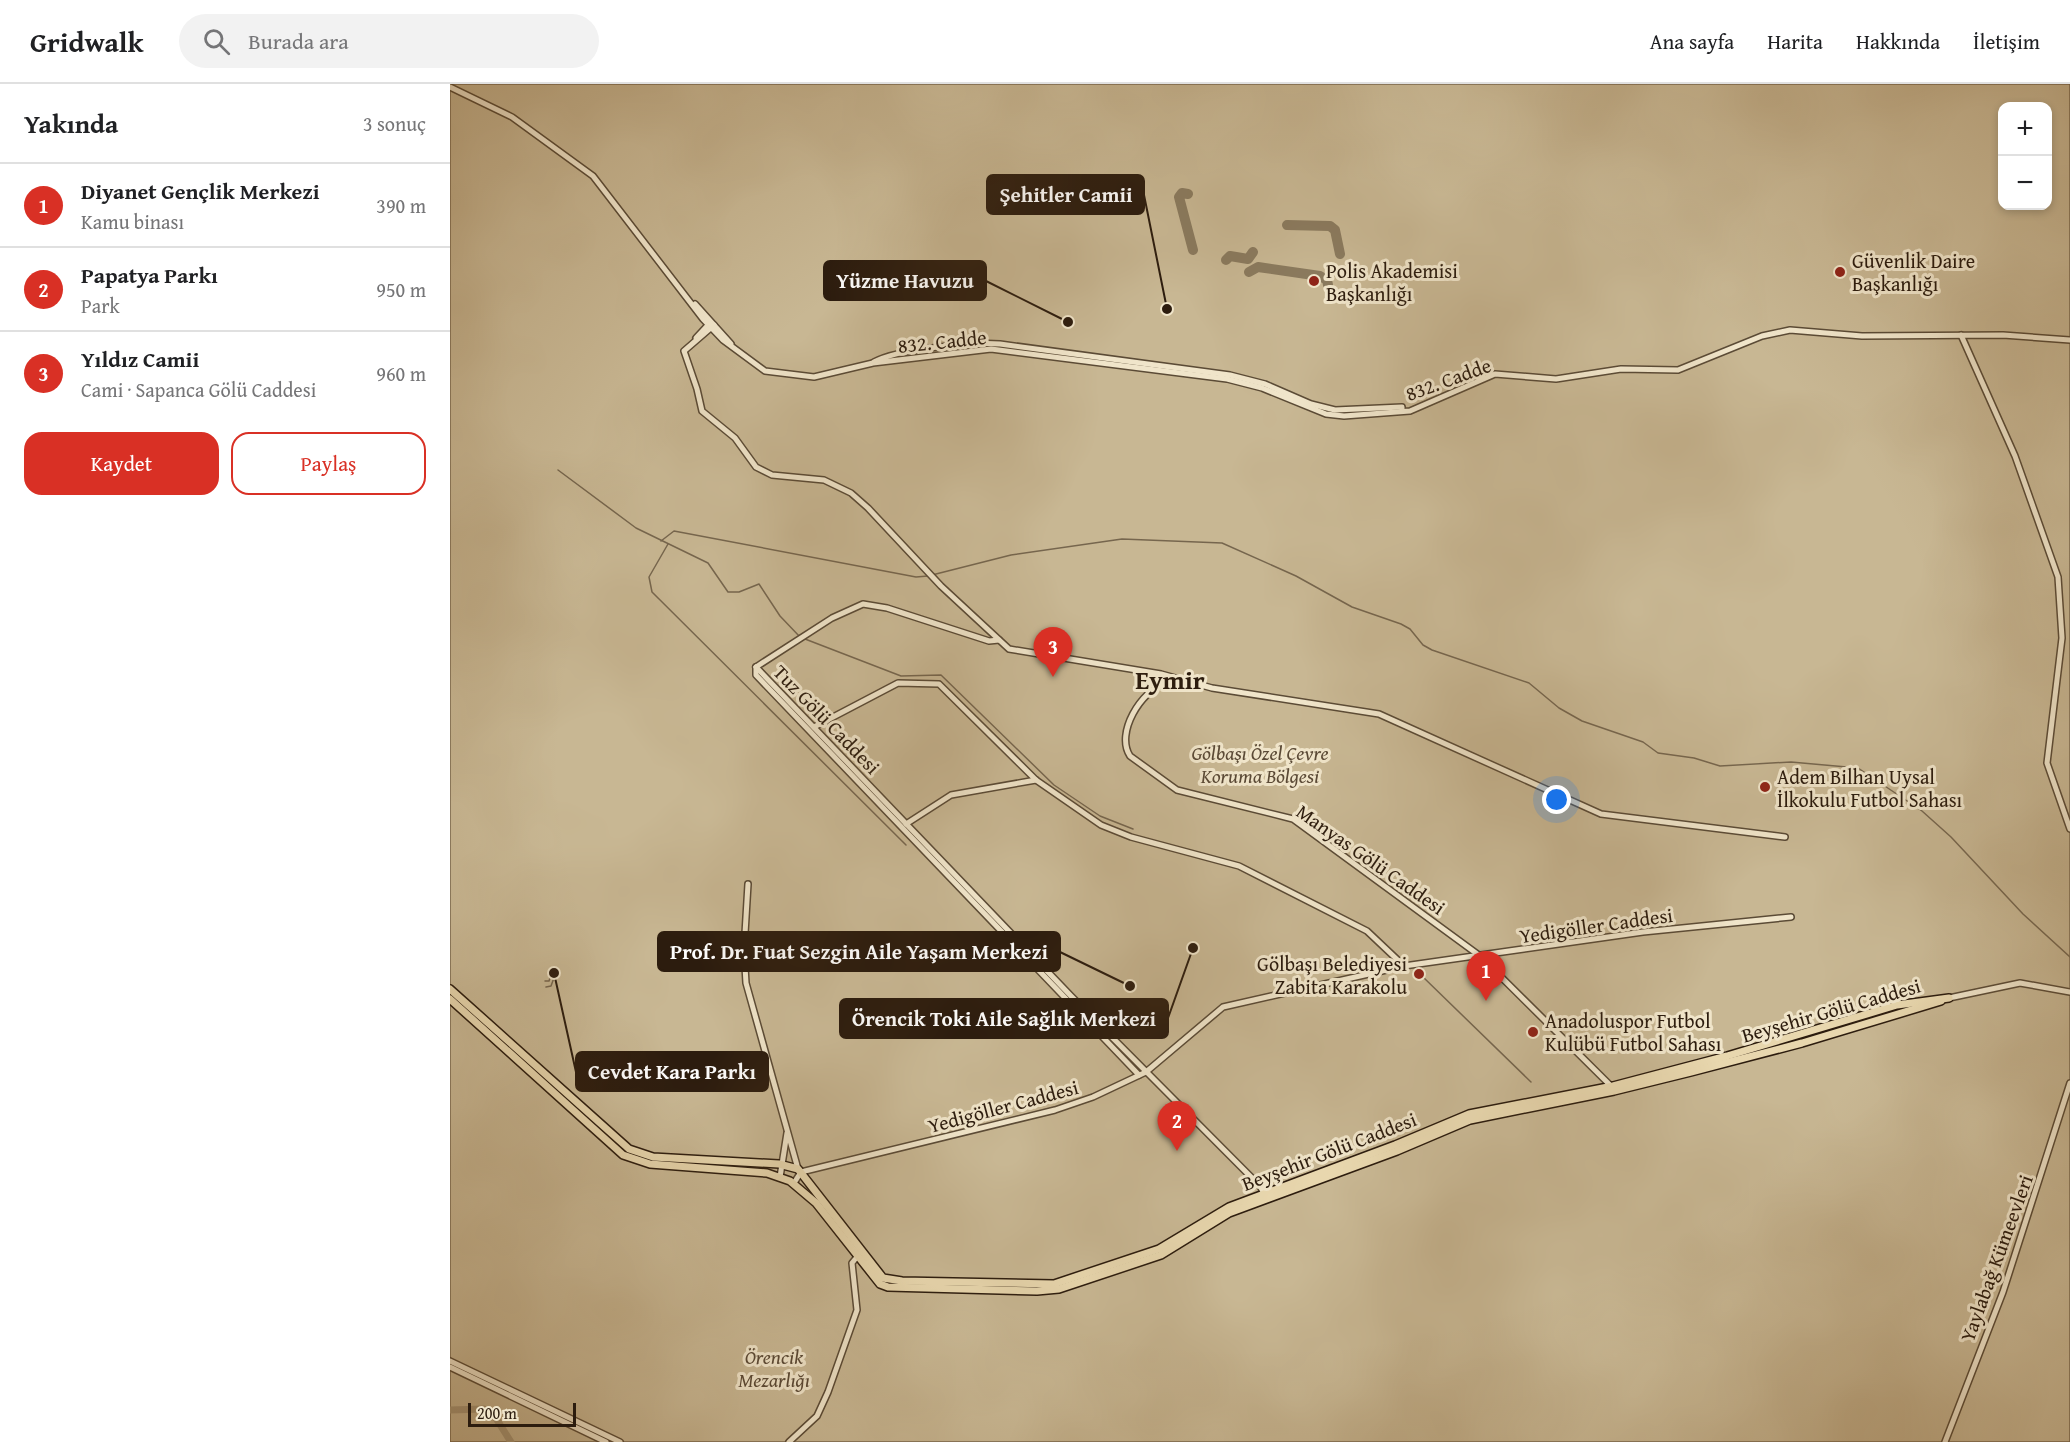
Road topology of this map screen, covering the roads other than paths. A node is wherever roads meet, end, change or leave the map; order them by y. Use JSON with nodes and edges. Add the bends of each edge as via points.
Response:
{"nodes":[{"id":1,"x":450,"y":87,"type":"edge"},
{"id":2,"x":711,"y":325,"type":"junction"},
{"id":3,"x":1961,"y":335,"type":"junction"},
{"id":4,"x":2070,"y":340,"type":"edge"},
{"id":5,"x":1402,"y":408,"type":"dead end"},
{"id":6,"x":1380,"y":411,"type":"junction"},
{"id":7,"x":999,"y":640,"type":"junction"},
{"id":8,"x":756,"y":667,"type":"junction"},
{"id":9,"x":1161,"y":674,"type":"junction"},
{"id":10,"x":1184,"y":681,"type":"junction"},
{"id":11,"x":1164,"y":683,"type":"junction"},
{"id":12,"x":814,"y":728,"type":"junction"},
{"id":13,"x":1036,"y":780,"type":"junction"},
{"id":14,"x":905,"y":825,"type":"junction"},
{"id":15,"x":2070,"y":829,"type":"edge"},
{"id":16,"x":1785,"y":837,"type":"dead end"},
{"id":17,"x":748,"y":884,"type":"dead end"},
{"id":18,"x":1791,"y":917,"type":"dead end"},
{"id":19,"x":1480,"y":956,"type":"junction"},
{"id":20,"x":1404,"y":966,"type":"junction"},
{"id":21,"x":450,"y":989,"type":"edge"},
{"id":22,"x":2070,"y":992,"type":"edge"},
{"id":23,"x":1949,"y":998,"type":"joint"},
{"id":24,"x":450,"y":999,"type":"edge"},
{"id":25,"x":1146,"y":1072,"type":"junction"},
{"id":26,"x":1139,"y":1075,"type":"junction"},
{"id":27,"x":2070,"y":1083,"type":"edge"},
{"id":28,"x":1613,"y":1089,"type":"junction"},
{"id":29,"x":787,"y":1131,"type":"junction"},
{"id":30,"x":779,"y":1165,"type":"junction"},
{"id":31,"x":800,"y":1171,"type":"junction"},
{"id":32,"x":780,"y":1177,"type":"junction"},
{"id":33,"x":797,"y":1185,"type":"junction"},
{"id":34,"x":1265,"y":1196,"type":"junction"},
{"id":35,"x":859,"y":1255,"type":"junction"},
{"id":36,"x":450,"y":1361,"type":"edge"},
{"id":37,"x":450,"y":1367,"type":"edge"},
{"id":38,"x":606,"y":1442,"type":"edge"},
{"id":39,"x":620,"y":1442,"type":"edge"},
{"id":40,"x":789,"y":1442,"type":"edge"},
{"id":41,"x":1945,"y":1442,"type":"edge"}],
"edges":[{"from":1,"to":2,"type":"street","name":"832. Cadde","via":[[512,117],[593,176]]},
{"from":2,"to":6,"type":"street","name":"832. Cadde","via":[[760,369],[783,375],[822,376],[894,355],[984,343],[1230,375],[1335,410]]},
{"from":2,"to":7,"type":"street","via":[[684,354],[698,389],[700,407],[710,419],[735,438],[756,467],[772,475],[824,480],[846,489]]},
{"from":3,"to":4,"type":"street"},
{"from":3,"to":6,"type":"street","name":"832. Cadde","via":[[1873,336],[1790,330],[1762,336],[1678,370],[1621,369],[1556,379],[1495,374],[1416,409]]},
{"from":3,"to":15,"type":"street","via":[[2015,456],[2058,577],[2062,645],[2047,763]]},
{"from":5,"to":6,"type":"street","name":"832. Cadde"},
{"from":7,"to":8,"type":"street","via":[[863,604]]},
{"from":7,"to":9,"type":"street","via":[[1009,649]]},
{"from":8,"to":12,"type":"street","name":"Tuz Gölü Caddesi"},
{"from":8,"to":14,"type":"street","name":"Tuz Gölü Caddesi","via":[[756,675]]},
{"from":9,"to":10,"type":"street"},
{"from":9,"to":11,"type":"street"},
{"from":10,"to":11,"type":"street"},
{"from":10,"to":16,"type":"street","via":[[1378,714],[1601,814]]},
{"from":11,"to":19,"type":"street","name":"Manyas Gölü Caddesi","via":[[1144,698],[1127,726],[1130,756],[1177,790],[1292,818]]},
{"from":12,"to":13,"type":"street","via":[[898,683],[937,683]]},
{"from":12,"to":14,"type":"street","name":"Tuz Gölü Caddesi"},
{"from":13,"to":14,"type":"street","via":[[951,795]]},
{"from":13,"to":20,"type":"street","via":[[1115,832],[1239,866],[1367,930]]},
{"from":14,"to":25,"type":"street","name":"Tuz Gölü Caddesi"},
{"from":14,"to":26,"type":"street","name":"Tuz Gölü Caddesi","via":[[997,930]]},
{"from":17,"to":29,"type":"street","via":[[746,983]]},
{"from":18,"to":19,"type":"street","name":"Yedigöller Caddesi","via":[[1646,931]]},
{"from":19,"to":20,"type":"street","name":"Yedigöller Caddesi"},
{"from":19,"to":28,"type":"street","name":"Manyas Gölü Caddesi"},
{"from":20,"to":25,"type":"street","name":"Yedigöller Caddesi","via":[[1223,1007]]},
{"from":21,"to":30,"type":"main road","via":[[629,1149],[653,1157]]},
{"from":22,"to":23,"type":"street","via":[[2020,983]]},
{"from":23,"to":28,"type":"main road","name":"Beyşehir Gölü Caddesi","via":[[1897,1005]]},
{"from":24,"to":32,"type":"main road","via":[[623,1155],[650,1164]]},
{"from":25,"to":26,"type":"street","name":"Yedigöller Caddesi"},
{"from":25,"to":34,"type":"street","name":"Tuz Gölü Caddesi"},
{"from":26,"to":31,"type":"street","name":"Yedigöller Caddesi","via":[[1070,1106]]},
{"from":27,"to":41,"type":"street","name":"Yaylabağ Kümeevleri","via":[[2003,1292]]},
{"from":28,"to":34,"type":"main road","name":"Beyşehir Gölü Caddesi","via":[[1469,1114]]},
{"from":29,"to":30,"type":"street"},
{"from":29,"to":31,"type":"street"},
{"from":30,"to":31,"type":"main road"},
{"from":30,"to":32,"type":"street"},
{"from":31,"to":33,"type":"street"},
{"from":31,"to":35,"type":"main road","name":"Beyşehir Gölü Caddesi"},
{"from":32,"to":33,"type":"main road"},
{"from":33,"to":35,"type":"main road"},
{"from":34,"to":35,"type":"main road","name":"Beyşehir Gölü Caddesi","via":[[1224,1209],[1192,1232],[1154,1251],[1046,1288],[884,1282]]},
{"from":35,"to":40,"type":"street","via":[[852,1263],[857,1310],[826,1399],[817,1416]]},
{"from":36,"to":39,"type":"street"},
{"from":37,"to":38,"type":"street"}]}
